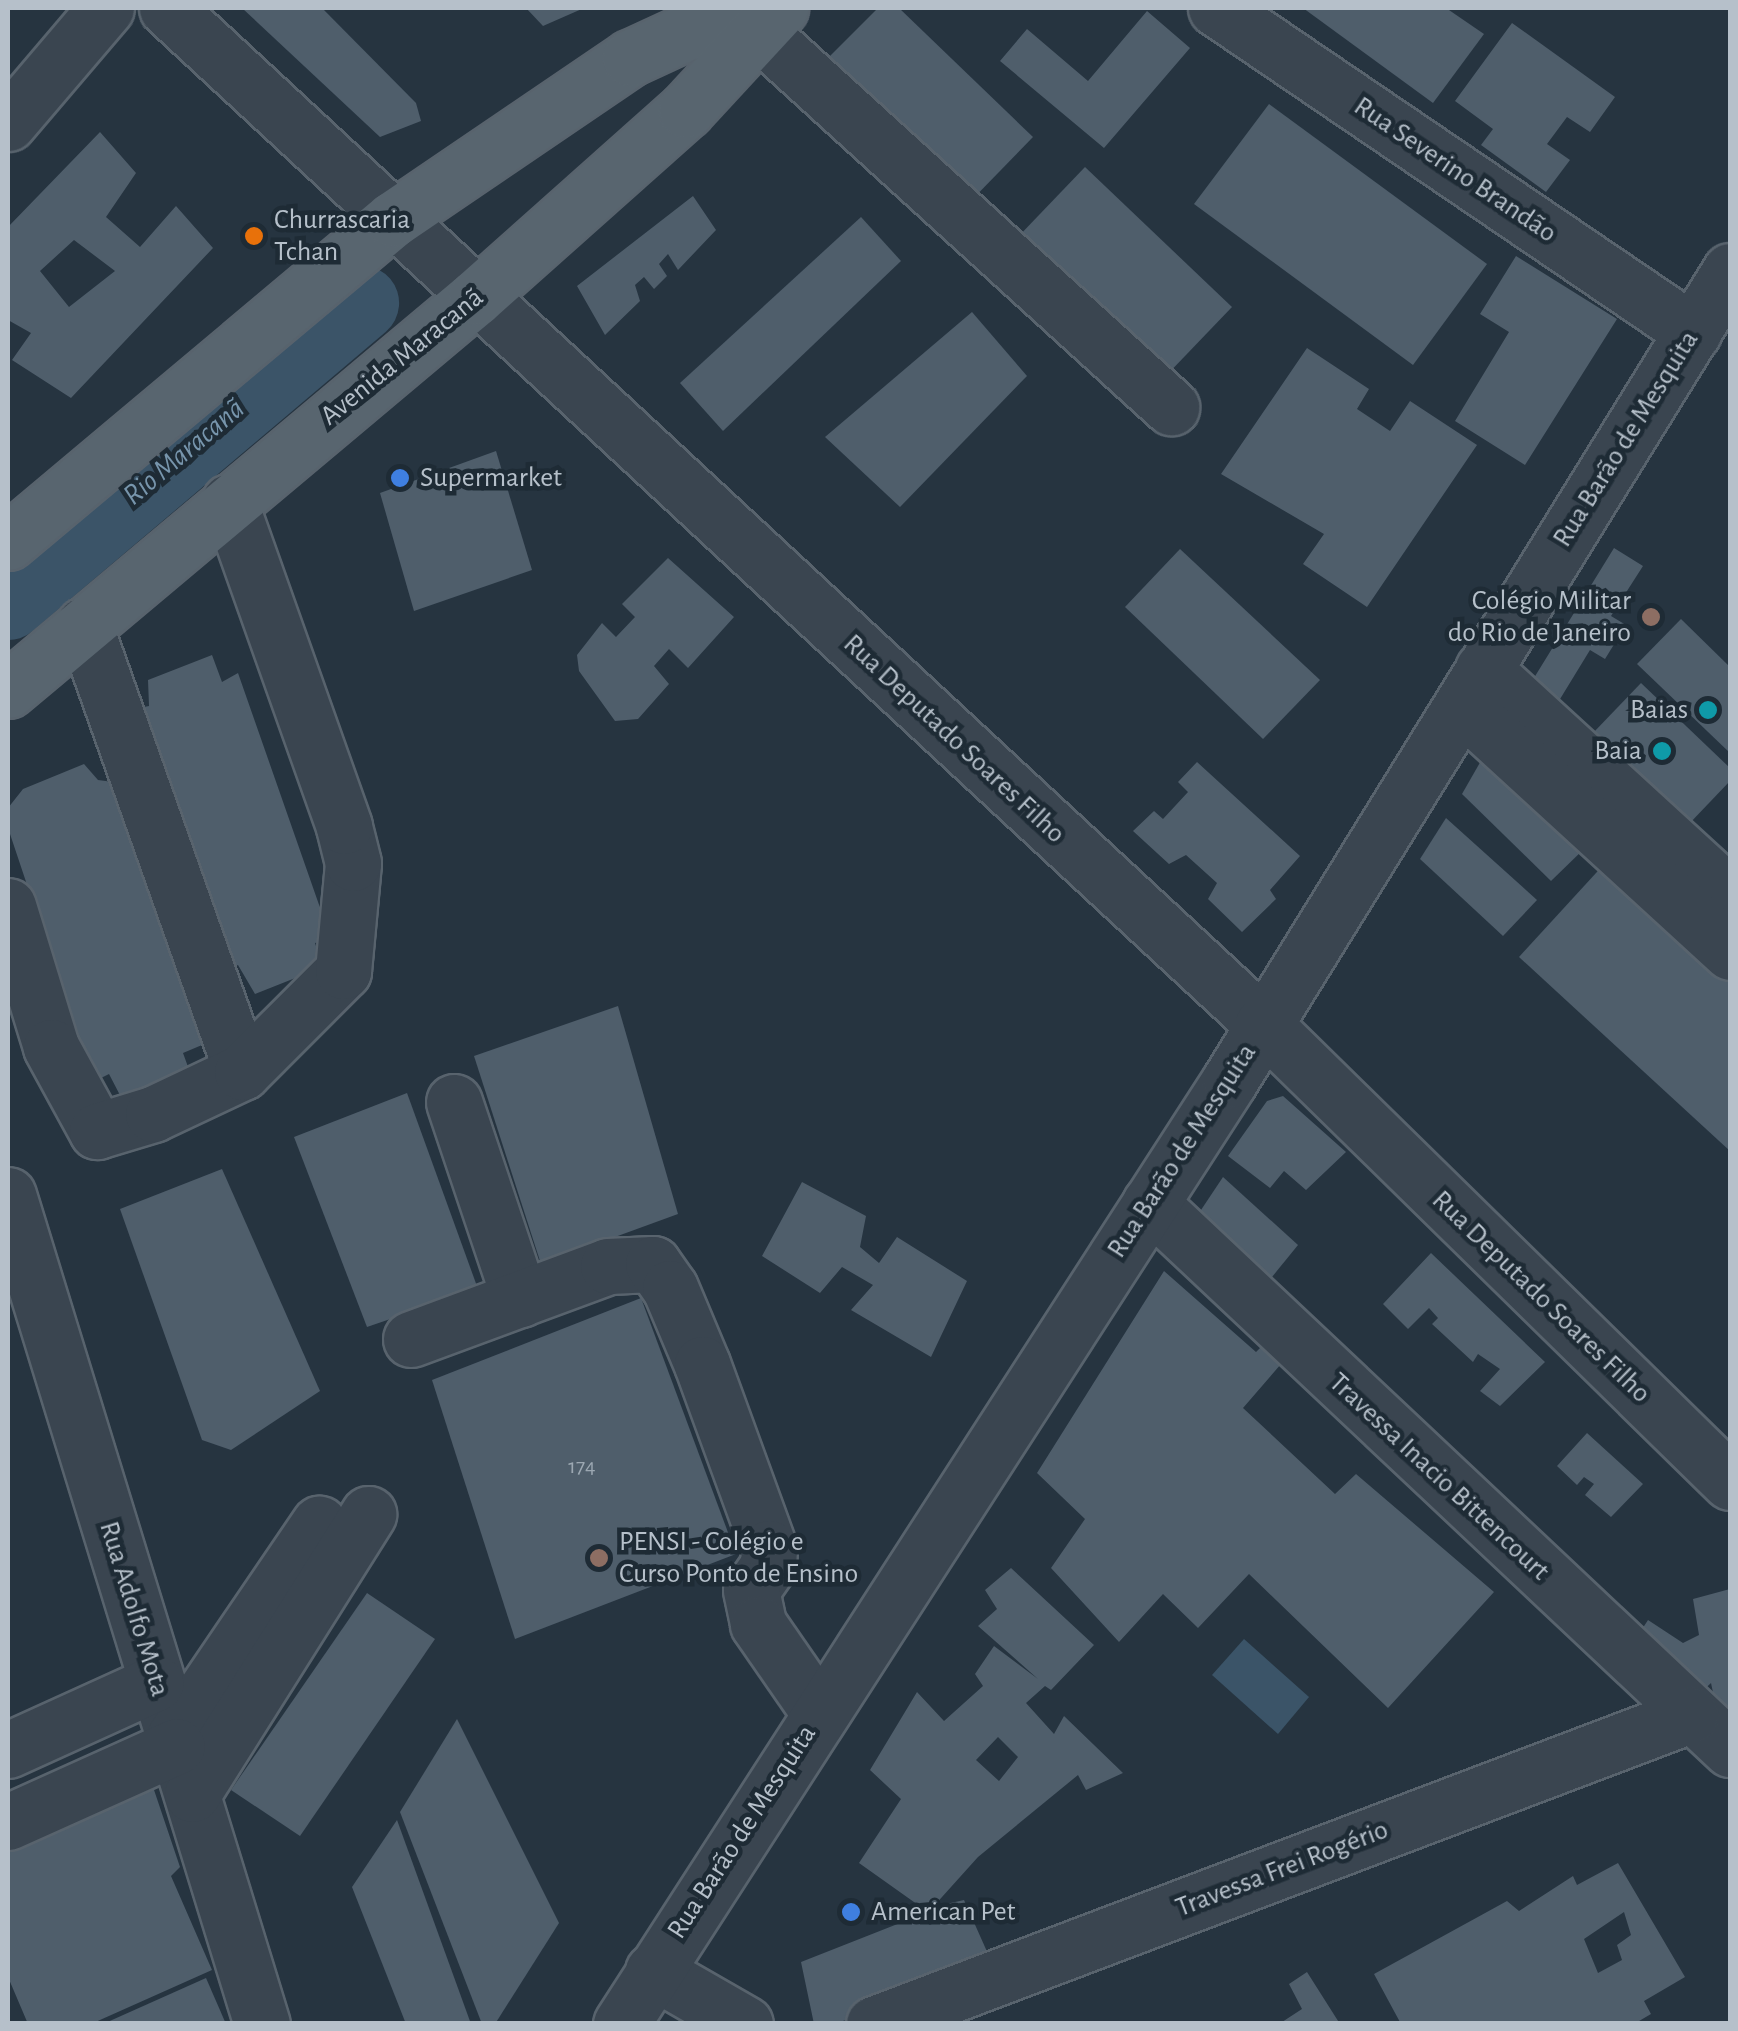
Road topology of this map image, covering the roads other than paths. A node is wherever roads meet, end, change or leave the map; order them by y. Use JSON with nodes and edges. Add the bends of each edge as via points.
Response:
{"nodes":[{"id":1,"x":106,"y":8,"type":"edge"},
{"id":2,"x":167,"y":8,"type":"edge"},
{"id":3,"x":1216,"y":8,"type":"edge"},
{"id":4,"x":759,"y":15,"type":"edge"},
{"id":5,"x":8,"y":123,"type":"edge"},
{"id":6,"x":394,"y":219,"type":"junction"},
{"id":7,"x":1730,"y":271,"type":"edge"},
{"id":8,"x":476,"y":297,"type":"junction"},
{"id":9,"x":1693,"y":332,"type":"junction"},
{"id":10,"x":1172,"y":407,"type":"dead end"},
{"id":11,"x":210,"y":518,"type":"junction"},
{"id":12,"x":8,"y":542,"type":"edge"},
{"id":13,"x":84,"y":625,"type":"junction"},
{"id":14,"x":1472,"y":688,"type":"junction"},
{"id":15,"x":8,"y":690,"type":"edge"},
{"id":16,"x":1730,"y":895,"type":"edge"},
{"id":17,"x":8,"y":906,"type":"edge"},
{"id":18,"x":1730,"y":952,"type":"edge"},
{"id":19,"x":1263,"y":1024,"type":"junction"},
{"id":20,"x":242,"y":1072,"type":"junction"},
{"id":21,"x":454,"y":1102,"type":"dead end"},
{"id":22,"x":8,"y":1194,"type":"edge"},
{"id":23,"x":1150,"y":1203,"type":"junction"},
{"id":24,"x":520,"y":1299,"type":"junction"},
{"id":25,"x":411,"y":1339,"type":"dead end"},
{"id":26,"x":1730,"y":1482,"type":"edge"},
{"id":27,"x":354,"y":1503,"type":"dead end"},
{"id":28,"x":156,"y":1684,"type":"junction"},
{"id":29,"x":819,"y":1712,"type":"junction"},
{"id":30,"x":1710,"y":1732,"type":"edge"},
{"id":31,"x":8,"y":1750,"type":"edge"},
{"id":32,"x":181,"y":1759,"type":"junction"},
{"id":33,"x":8,"y":1822,"type":"edge"},
{"id":34,"x":653,"y":1971,"type":"junction"},
{"id":35,"x":262,"y":2024,"type":"edge"},
{"id":36,"x":621,"y":2024,"type":"edge"},
{"id":37,"x":745,"y":2024,"type":"edge"},
{"id":38,"x":874,"y":2024,"type":"edge"}],
"edges":[{"from":1,"to":5,"type":"street"},
{"from":2,"to":6,"type":"street","name":"Rua Deputado Soares Filho"},
{"from":3,"to":9,"type":"street","name":"Rua Severino Brandão"},
{"from":4,"to":6,"type":"main road","via":[[630,58]]},
{"from":4,"to":8,"type":"main road","name":"Avenida Maracanã","via":[[686,110]]},
{"from":4,"to":10,"type":"street"},
{"from":6,"to":8,"type":"street","name":"Rua Deputado Soares Filho"},
{"from":6,"to":12,"type":"main road"},
{"from":7,"to":9,"type":"street","name":"Rua Barão de Mesquita"},
{"from":8,"to":11,"type":"main road","name":"Avenida Maracanã"},
{"from":8,"to":19,"type":"street","name":"Rua Deputado Soares Filho"},
{"from":9,"to":14,"type":"street","name":"Rua Barão de Mesquita"},
{"from":11,"to":13,"type":"main road","name":"Avenida Maracanã"},
{"from":11,"to":20,"type":"street","via":[[254,564],[353,863],[343,971]]},
{"from":13,"to":15,"type":"main road","name":"Avenida Maracanã"},
{"from":13,"to":20,"type":"street"},
{"from":14,"to":16,"type":"street"},
{"from":14,"to":18,"type":"street"},
{"from":14,"to":19,"type":"street","name":"Rua Barão de Mesquita"},
{"from":17,"to":20,"type":"street","via":[[51,1047],[97,1131],[153,1114]]},
{"from":19,"to":23,"type":"street","name":"Rua Barão de Mesquita"},
{"from":19,"to":26,"type":"street","name":"Rua Deputado Soares Filho"},
{"from":21,"to":24,"type":"street"},
{"from":22,"to":28,"type":"street","name":"Rua Adolfo Mota"},
{"from":23,"to":29,"type":"street","name":"Rua Barão de Mesquita"},
{"from":23,"to":30,"type":"street","name":"Travessa Inacio Bittencourt"},
{"from":24,"to":25,"type":"street"},
{"from":24,"to":29,"type":"street","via":[[608,1266],[653,1264],[702,1364],[769,1548],[768,1566],[752,1590],[758,1624]]},
{"from":27,"to":32,"type":"street"},
{"from":28,"to":31,"type":"street"},
{"from":28,"to":32,"type":"street","name":"Rua Adolfo Mota"},
{"from":29,"to":34,"type":"street","name":"Rua Barão de Mesquita"},
{"from":30,"to":38,"type":"street","name":"Travessa Frei Rogério"},
{"from":32,"to":33,"type":"street"},
{"from":32,"to":35,"type":"street","name":"Rua Adolfo Mota"},
{"from":34,"to":36,"type":"street","name":"Rua Barão de Mesquita"},
{"from":34,"to":37,"type":"street"}]}
